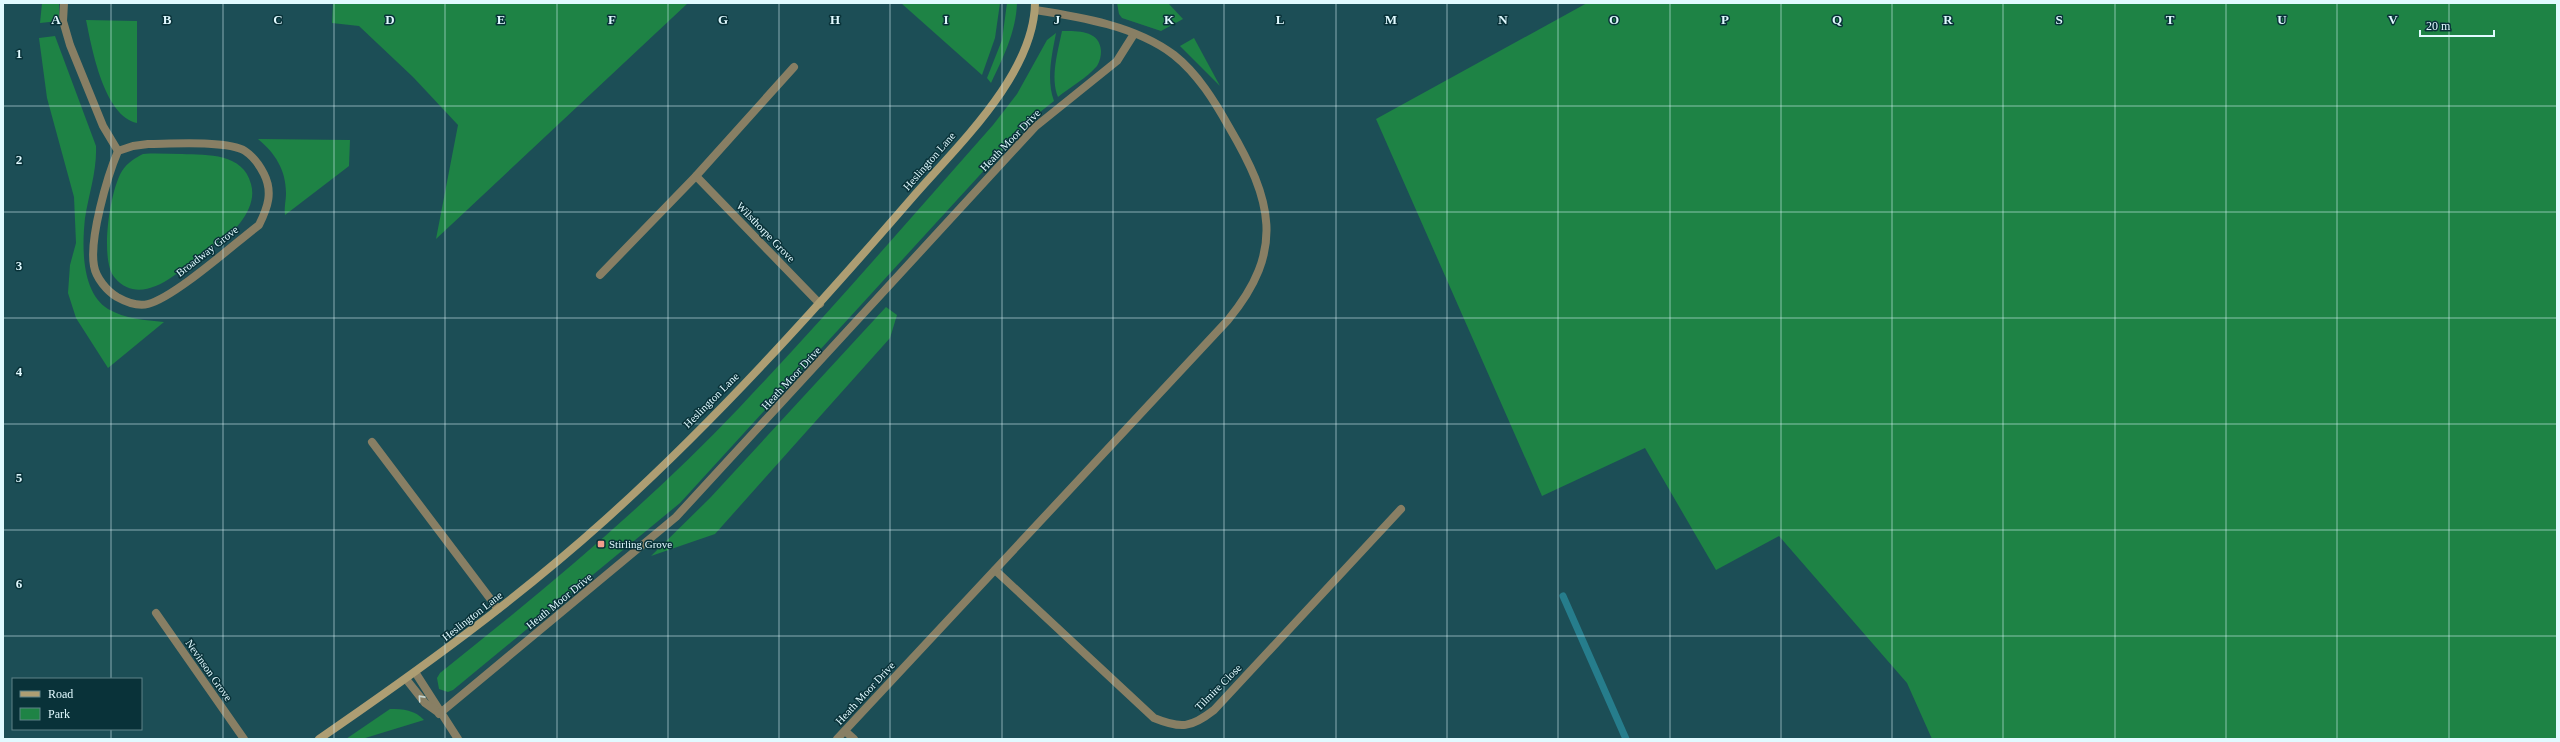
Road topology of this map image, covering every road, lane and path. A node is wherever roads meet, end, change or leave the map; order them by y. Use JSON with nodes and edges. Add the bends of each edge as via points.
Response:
{"nodes":[{"id":1,"x":64,"y":3,"type":"edge"},
{"id":2,"x":1035,"y":7,"type":"edge"},
{"id":3,"x":1134,"y":34,"type":"junction"},
{"id":4,"x":794,"y":67,"type":"dead end"},
{"id":5,"x":118,"y":152,"type":"junction"},
{"id":6,"x":696,"y":176,"type":"junction"},
{"id":7,"x":600,"y":275,"type":"dead end"},
{"id":8,"x":820,"y":304,"type":"junction"},
{"id":9,"x":372,"y":442,"type":"dead end"},
{"id":10,"x":1400,"y":509,"type":"dead end"},
{"id":11,"x":995,"y":570,"type":"junction"},
{"id":12,"x":498,"y":610,"type":"junction"},
{"id":13,"x":156,"y":613,"type":"dead end"},
{"id":14,"x":415,"y":672,"type":"junction"},
{"id":15,"x":406,"y":679,"type":"junction"},
{"id":16,"x":440,"y":714,"type":"junction"},
{"id":17,"x":845,"y":731,"type":"junction"},
{"id":18,"x":244,"y":739,"type":"edge"},
{"id":19,"x":319,"y":739,"type":"edge"},
{"id":20,"x":458,"y":739,"type":"edge"},
{"id":21,"x":837,"y":739,"type":"edge"},
{"id":22,"x":854,"y":739,"type":"edge"}],
"edges":[{"from":1,"to":5,"type":"street","via":[[63,21],[70,45],[103,126]]},
{"from":2,"to":3,"type":"street","name":"Heath Moor Drive","via":[[1092,20]]},
{"from":2,"to":8,"type":"street","name":"Heslington Lane","via":[[1031,32],[1020,60],[994,101]]},
{"from":3,"to":11,"type":"street","name":"Heath Moor Drive","via":[[1175,55],[1212,97],[1253,171],[1265,204],[1265,254],[1258,277],[1228,320]]},
{"from":3,"to":16,"type":"street","name":"Heath Moor Drive","via":[[1117,61],[1035,127],[676,517]]},
{"from":4,"to":6,"type":"street"},
{"from":5,"to":5,"type":"street","name":"Broadway Grove","via":[[110,169],[93,244],[94,268],[107,290],[127,303],[147,304],[166,297],[259,225],[268,208],[270,186],[258,162],[243,150],[221,145],[148,144]]},
{"from":6,"to":7,"type":"street"},
{"from":6,"to":8,"type":"street","name":"Wilsthorpe Grove"},
{"from":8,"to":12,"type":"street","name":"Heslington Lane","via":[[704,424],[605,520]]},
{"from":9,"to":12,"type":"street"},
{"from":10,"to":11,"type":"street","name":"Tilmire Close","via":[[1214,710],[1200,721],[1187,726],[1172,726],[1154,718]]},
{"from":11,"to":17,"type":"street","name":"Heath Moor Drive"},
{"from":12,"to":14,"type":"street","name":"Heslington Lane"},
{"from":13,"to":18,"type":"street","name":"Nevinson Grove"},
{"from":14,"to":15,"type":"street","name":"Heslington Lane"},
{"from":14,"to":16,"type":"street"},
{"from":16,"to":15,"type":"street","one_way":true,"via":[[425,703]]},
{"from":15,"to":19,"type":"street","name":"Heslington Lane"},
{"from":16,"to":20,"type":"street"},
{"from":17,"to":21,"type":"street","name":"Heath Moor Drive"},
{"from":17,"to":22,"type":"street"}]}
